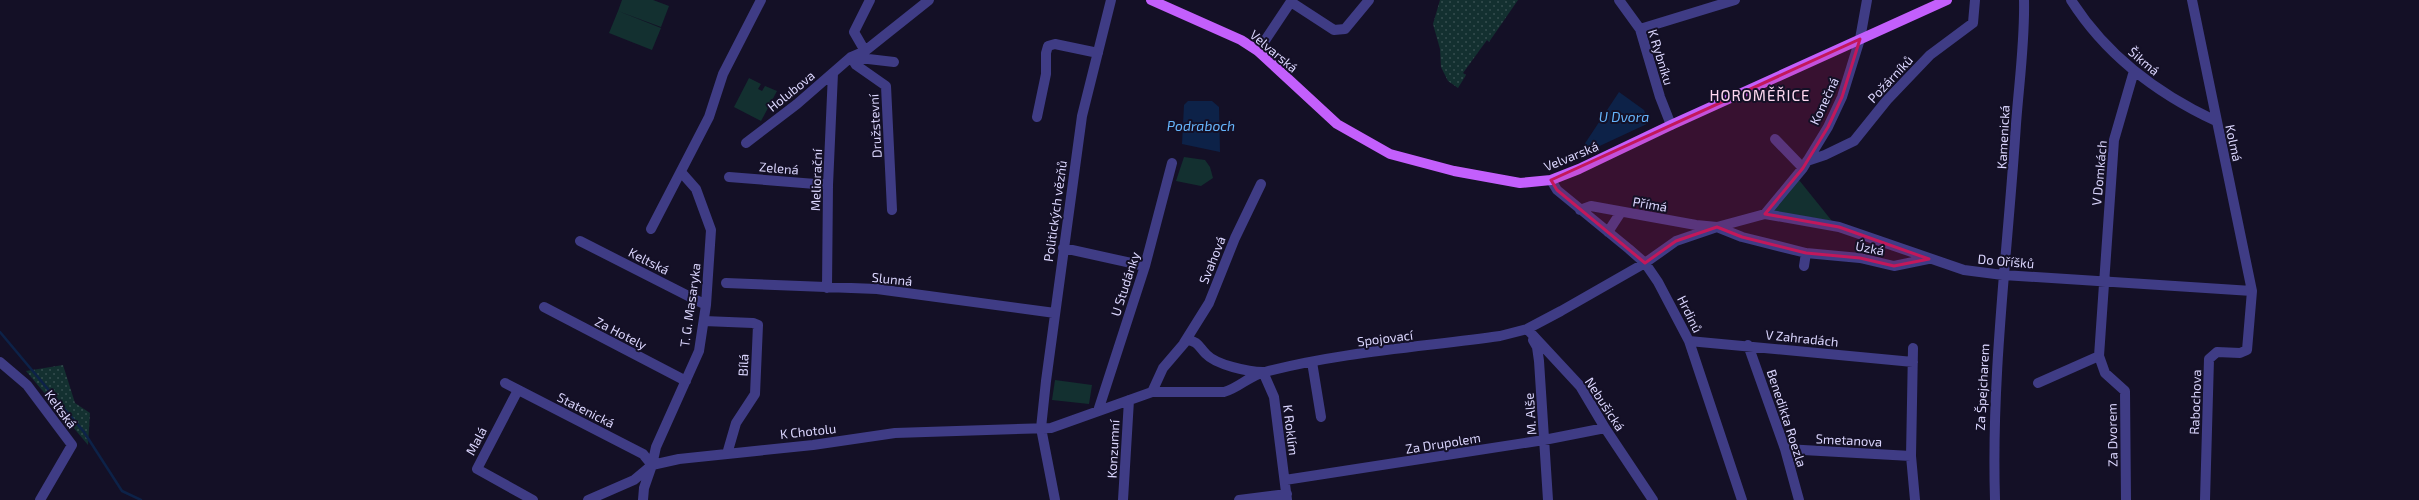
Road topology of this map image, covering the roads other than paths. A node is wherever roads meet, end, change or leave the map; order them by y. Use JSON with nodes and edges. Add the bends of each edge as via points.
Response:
{"nodes":[{"id":1,"x":761,"y":0,"type":"edge"},
{"id":2,"x":870,"y":0,"type":"edge"},
{"id":3,"x":929,"y":0,"type":"edge"},
{"id":4,"x":1112,"y":0,"type":"edge"},
{"id":5,"x":1151,"y":0,"type":"edge"},
{"id":6,"x":1369,"y":0,"type":"edge"},
{"id":7,"x":1619,"y":0,"type":"edge"},
{"id":8,"x":1735,"y":0,"type":"edge"},
{"id":9,"x":1866,"y":0,"type":"edge"},
{"id":10,"x":1947,"y":0,"type":"edge"},
{"id":11,"x":1975,"y":0,"type":"edge"},
{"id":12,"x":2024,"y":0,"type":"edge"},
{"id":13,"x":2071,"y":0,"type":"edge"},
{"id":14,"x":2192,"y":0,"type":"edge"},
{"id":15,"x":1292,"y":1,"type":"edge"},
{"id":16,"x":1640,"y":29,"type":"junction"},
{"id":17,"x":1860,"y":40,"type":"junction"},
{"id":18,"x":865,"y":51,"type":"junction"},
{"id":19,"x":1258,"y":51,"type":"junction"},
{"id":20,"x":1098,"y":53,"type":"junction"},
{"id":21,"x":851,"y":57,"type":"junction"},
{"id":22,"x":894,"y":62,"type":"dead end"},
{"id":23,"x":2134,"y":71,"type":"junction"},
{"id":24,"x":833,"y":73,"type":"junction"},
{"id":25,"x":1037,"y":117,"type":"dead end"},
{"id":26,"x":2216,"y":121,"type":"junction"},
{"id":27,"x":1671,"y":125,"type":"junction"},
{"id":28,"x":1775,"y":139,"type":"dead end"},
{"id":29,"x":746,"y":143,"type":"dead end"},
{"id":30,"x":1172,"y":163,"type":"dead end"},
{"id":31,"x":1805,"y":165,"type":"junction"},
{"id":32,"x":681,"y":172,"type":"junction"},
{"id":33,"x":729,"y":177,"type":"dead end"},
{"id":34,"x":1551,"y":180,"type":"junction"},
{"id":35,"x":1261,"y":184,"type":"dead end"},
{"id":36,"x":828,"y":185,"type":"junction"},
{"id":37,"x":892,"y":210,"type":"dead end"},
{"id":38,"x":1580,"y":210,"type":"junction"},
{"id":39,"x":1621,"y":212,"type":"junction"},
{"id":40,"x":1765,"y":214,"type":"junction"},
{"id":41,"x":1717,"y":226,"type":"junction"},
{"id":42,"x":651,"y":229,"type":"dead end"},
{"id":43,"x":1608,"y":232,"type":"junction"},
{"id":44,"x":580,"y":241,"type":"dead end"},
{"id":45,"x":1063,"y":248,"type":"junction"},
{"id":46,"x":1806,"y":253,"type":"junction"},
{"id":47,"x":1929,"y":259,"type":"junction"},
{"id":48,"x":1645,"y":263,"type":"junction"},
{"id":49,"x":1145,"y":266,"type":"junction"},
{"id":50,"x":1804,"y":266,"type":"dead end"},
{"id":51,"x":2002,"y":275,"type":"junction"},
{"id":52,"x":2103,"y":281,"type":"junction"},
{"id":53,"x":726,"y":283,"type":"dead end"},
{"id":54,"x":827,"y":288,"type":"junction"},
{"id":55,"x":2252,"y":291,"type":"junction"},
{"id":56,"x":706,"y":304,"type":"junction"},
{"id":57,"x":544,"y":307,"type":"dead end"},
{"id":58,"x":1055,"y":312,"type":"junction"},
{"id":59,"x":704,"y":321,"type":"junction"},
{"id":60,"x":1527,"y":329,"type":"junction"},
{"id":61,"x":1689,"y":341,"type":"junction"},
{"id":62,"x":1184,"y":343,"type":"junction"},
{"id":63,"x":1748,"y":345,"type":"junction"},
{"id":64,"x":1914,"y":348,"type":"dead end"},
{"id":65,"x":2099,"y":356,"type":"junction"},
{"id":66,"x":0,"y":362,"type":"edge"},
{"id":67,"x":1312,"y":362,"type":"junction"},
{"id":68,"x":1913,"y":362,"type":"junction"},
{"id":69,"x":1263,"y":372,"type":"junction"},
{"id":70,"x":686,"y":381,"type":"junction"},
{"id":71,"x":505,"y":383,"type":"dead end"},
{"id":72,"x":2038,"y":383,"type":"dead end"},
{"id":73,"x":518,"y":390,"type":"junction"},
{"id":74,"x":1152,"y":392,"type":"junction"},
{"id":75,"x":1128,"y":400,"type":"junction"},
{"id":76,"x":1098,"y":411,"type":"junction"},
{"id":77,"x":1321,"y":417,"type":"dead end"},
{"id":78,"x":1041,"y":428,"type":"junction"},
{"id":79,"x":1605,"y":428,"type":"junction"},
{"id":80,"x":1544,"y":440,"type":"junction"},
{"id":81,"x":1786,"y":449,"type":"junction"},
{"id":82,"x":727,"y":454,"type":"junction"},
{"id":83,"x":1910,"y":456,"type":"junction"},
{"id":84,"x":652,"y":465,"type":"junction"},
{"id":85,"x":1285,"y":480,"type":"junction"},
{"id":86,"x":1287,"y":497,"type":"edge"},
{"id":87,"x":40,"y":500,"type":"edge"},
{"id":88,"x":533,"y":500,"type":"edge"},
{"id":89,"x":588,"y":500,"type":"edge"},
{"id":90,"x":643,"y":500,"type":"edge"},
{"id":91,"x":1055,"y":500,"type":"edge"},
{"id":92,"x":1123,"y":500,"type":"edge"},
{"id":93,"x":1239,"y":500,"type":"edge"},
{"id":94,"x":1548,"y":500,"type":"edge"},
{"id":95,"x":1653,"y":500,"type":"edge"},
{"id":96,"x":1742,"y":500,"type":"edge"},
{"id":97,"x":1799,"y":500,"type":"edge"},
{"id":98,"x":1915,"y":500,"type":"edge"},
{"id":99,"x":1995,"y":500,"type":"edge"},
{"id":100,"x":2126,"y":500,"type":"edge"},
{"id":101,"x":2205,"y":500,"type":"edge"}],
"edges":[{"from":1,"to":32,"type":"street","via":[[723,74],[709,117]]},
{"from":2,"to":18,"type":"street","via":[[854,32]]},
{"from":3,"to":18,"type":"street","name":"Holubova"},
{"from":4,"to":20,"type":"street","name":"Politických vězňů"},
{"from":5,"to":19,"type":"main road","name":"Velvarská","via":[[1241,40]]},
{"from":6,"to":15,"type":"street","via":[[1345,30],[1334,30]]},
{"from":7,"to":16,"type":"street","name":"K Rybníku"},
{"from":8,"to":16,"type":"street"},
{"from":9,"to":17,"type":"street","name":"Konečná"},
{"from":10,"to":17,"type":"main road","name":"Velvarská"},
{"from":11,"to":31,"type":"street","name":"Požárníků","via":[[1973,23],[1930,55],[1887,100],[1854,141]]},
{"from":12,"to":51,"type":"street","name":"Kamenická","via":[[2013,178]]},
{"from":13,"to":23,"type":"street","name":"Šikmá","via":[[2099,38]]},
{"from":14,"to":26,"type":"street","name":"Kolmá"},
{"from":15,"to":19,"type":"street"},
{"from":16,"to":27,"type":"street","name":"K Rybníku"},
{"from":17,"to":27,"type":"main road","name":"Velvarská"},
{"from":17,"to":31,"type":"street","name":"Konečná","via":[[1842,97],[1828,127]]},
{"from":18,"to":21,"type":"street","name":"Holubova"},
{"from":19,"to":34,"type":"main road","name":"Velvarská","via":[[1337,124],[1390,154],[1496,180]]},
{"from":20,"to":25,"type":"street","via":[[1055,44],[1048,46],[1046,74]]},
{"from":20,"to":45,"type":"street","name":"Politických vězňů","via":[[1082,116]]},
{"from":21,"to":22,"type":"street"},
{"from":21,"to":24,"type":"street","name":"Holubova"},
{"from":21,"to":37,"type":"street","name":"Družstevní","via":[[856,65],[886,86]]},
{"from":23,"to":26,"type":"street","name":"Šikmá","via":[[2161,92]]},
{"from":23,"to":52,"type":"street","name":"V Domkách","via":[[2114,140]]},
{"from":24,"to":29,"type":"street","name":"Holubova"},
{"from":24,"to":36,"type":"street","name":"Meliorační"},
{"from":26,"to":55,"type":"street","name":"Kolmá"},
{"from":27,"to":34,"type":"main road","name":"Velvarská"},
{"from":28,"to":31,"type":"street"},
{"from":30,"to":49,"type":"street","name":"U Studánky"},
{"from":31,"to":40,"type":"street","name":"Konečná"},
{"from":32,"to":42,"type":"street"},
{"from":32,"to":56,"type":"street","name":"T. G. Masaryka","via":[[696,190],[711,230]]},
{"from":33,"to":36,"type":"street","name":"Zelená"},
{"from":34,"to":38,"type":"street","name":"Hrdinů","via":[[1557,190]]},
{"from":35,"to":62,"type":"street","name":"Svahová","via":[[1234,238],[1208,303]]},
{"from":36,"to":54,"type":"street","name":"Meliorační"},
{"from":38,"to":39,"type":"street","name":"Přímá","via":[[1591,206]]},
{"from":38,"to":43,"type":"street","name":"Hrdinů"},
{"from":39,"to":41,"type":"street","name":"Přímá","via":[[1696,225]]},
{"from":39,"to":43,"type":"street"},
{"from":40,"to":41,"type":"street"},
{"from":40,"to":47,"type":"street","name":"Do Oříšků","via":[[1839,227]]},
{"from":41,"to":46,"type":"street","name":"Úzká","via":[[1742,237]]},
{"from":41,"to":48,"type":"street","name":"Spojovací","via":[[1676,241]]},
{"from":43,"to":48,"type":"street","name":"Hrdinů"},
{"from":44,"to":56,"type":"street","name":"Keltská"},
{"from":45,"to":49,"type":"street"},
{"from":45,"to":58,"type":"street","name":"Politických vězňů"},
{"from":46,"to":47,"type":"street","name":"Úzká","via":[[1860,258],[1894,266]]},
{"from":46,"to":50,"type":"street"},
{"from":47,"to":51,"type":"street","name":"Do Oříšků","via":[[1964,270]]},
{"from":48,"to":60,"type":"street","name":"Spojovací"},
{"from":48,"to":61,"type":"street","name":"Hrdinů","via":[[1670,302]]},
{"from":49,"to":76,"type":"street","name":"U Studánky"},
{"from":51,"to":52,"type":"street","name":"Do Oříšků"},
{"from":51,"to":99,"type":"street","name":"Za Špejcharem","via":[[1993,438]]},
{"from":52,"to":55,"type":"street","name":"Do Oříšků"},
{"from":52,"to":65,"type":"street","name":"Za Dvorem"},
{"from":53,"to":54,"type":"street","name":"Slunná"},
{"from":54,"to":58,"type":"street","name":"Slunná","via":[[877,289]]},
{"from":55,"to":101,"type":"street","name":"Rabochova","via":[[2247,350],[2217,352],[2209,359]]},
{"from":56,"to":59,"type":"street","name":"T. G. Masaryka"},
{"from":57,"to":70,"type":"street","name":"Za Hotely"},
{"from":58,"to":78,"type":"street","name":"Politických vězňů"},
{"from":59,"to":70,"type":"street","name":"T. G. Masaryka","via":[[698,351]]},
{"from":59,"to":82,"type":"street","name":"Bílá","via":[[753,323],[758,326],[755,394],[736,423]]},
{"from":60,"to":67,"type":"street","name":"Spojovací","via":[[1493,337]]},
{"from":60,"to":79,"type":"street","name":"Nebušická","via":[[1580,386]]},
{"from":60,"to":80,"type":"street","name":"M. Alše","via":[[1537,347]]},
{"from":61,"to":63,"type":"street","name":"V Zahradách"},
{"from":61,"to":96,"type":"street","name":"Hrdinů"},
{"from":62,"to":69,"type":"street","via":[[1192,340],[1215,360],[1248,372]]},
{"from":62,"to":74,"type":"street","name":"Svahová","via":[[1163,368]]},
{"from":63,"to":68,"type":"street","name":"V Zahradách"},
{"from":63,"to":81,"type":"street","name":"Benedikta Roezla"},
{"from":64,"to":68,"type":"street"},
{"from":65,"to":72,"type":"street"},
{"from":65,"to":100,"type":"street","name":"Za Dvorem","via":[[2105,373],[2124,392]]},
{"from":66,"to":87,"type":"street","name":"Keltská","via":[[27,386],[72,445]]},
{"from":67,"to":69,"type":"street","name":"Spojovací"},
{"from":67,"to":77,"type":"street"},
{"from":68,"to":83,"type":"street"},
{"from":69,"to":74,"type":"street","name":"Spojovací","via":[[1224,392]]},
{"from":69,"to":85,"type":"street","name":"K Roklím","via":[[1274,397]]},
{"from":70,"to":84,"type":"street","name":"T. G. Masaryka","via":[[656,447]]},
{"from":71,"to":73,"type":"street","name":"Statenická"},
{"from":73,"to":84,"type":"street","name":"Statenická","via":[[643,454]]},
{"from":73,"to":88,"type":"street","name":"Malá","via":[[476,469]]},
{"from":74,"to":75,"type":"street","name":"Spojovací"},
{"from":75,"to":76,"type":"street","name":"Spojovací"},
{"from":75,"to":92,"type":"street","name":"Konzumní"},
{"from":76,"to":78,"type":"street","name":"Spojovací","via":[[1061,426]]},
{"from":78,"to":82,"type":"street","name":"K Chotolu","via":[[894,433]]},
{"from":78,"to":91,"type":"street","name":"Politických vězňů"},
{"from":79,"to":80,"type":"street","name":"Za Drupolem"},
{"from":79,"to":95,"type":"street","name":"Nebušická"},
{"from":80,"to":85,"type":"street","name":"Za Drupolem"},
{"from":80,"to":94,"type":"street","name":"M. Alše"},
{"from":81,"to":83,"type":"street","name":"Smetanova"},
{"from":81,"to":97,"type":"street","name":"Benedikta Roezla"},
{"from":82,"to":84,"type":"street","name":"K Chotolu","via":[[679,459]]},
{"from":83,"to":98,"type":"street"},
{"from":84,"to":89,"type":"street","name":"K Chotolu","via":[[634,480]]},
{"from":84,"to":90,"type":"street","name":"T. G. Masaryka","via":[[644,488]]},
{"from":85,"to":86,"type":"street","name":"K Roklím"},
{"from":86,"to":93,"type":"street","name":"K Roklím"}]}
